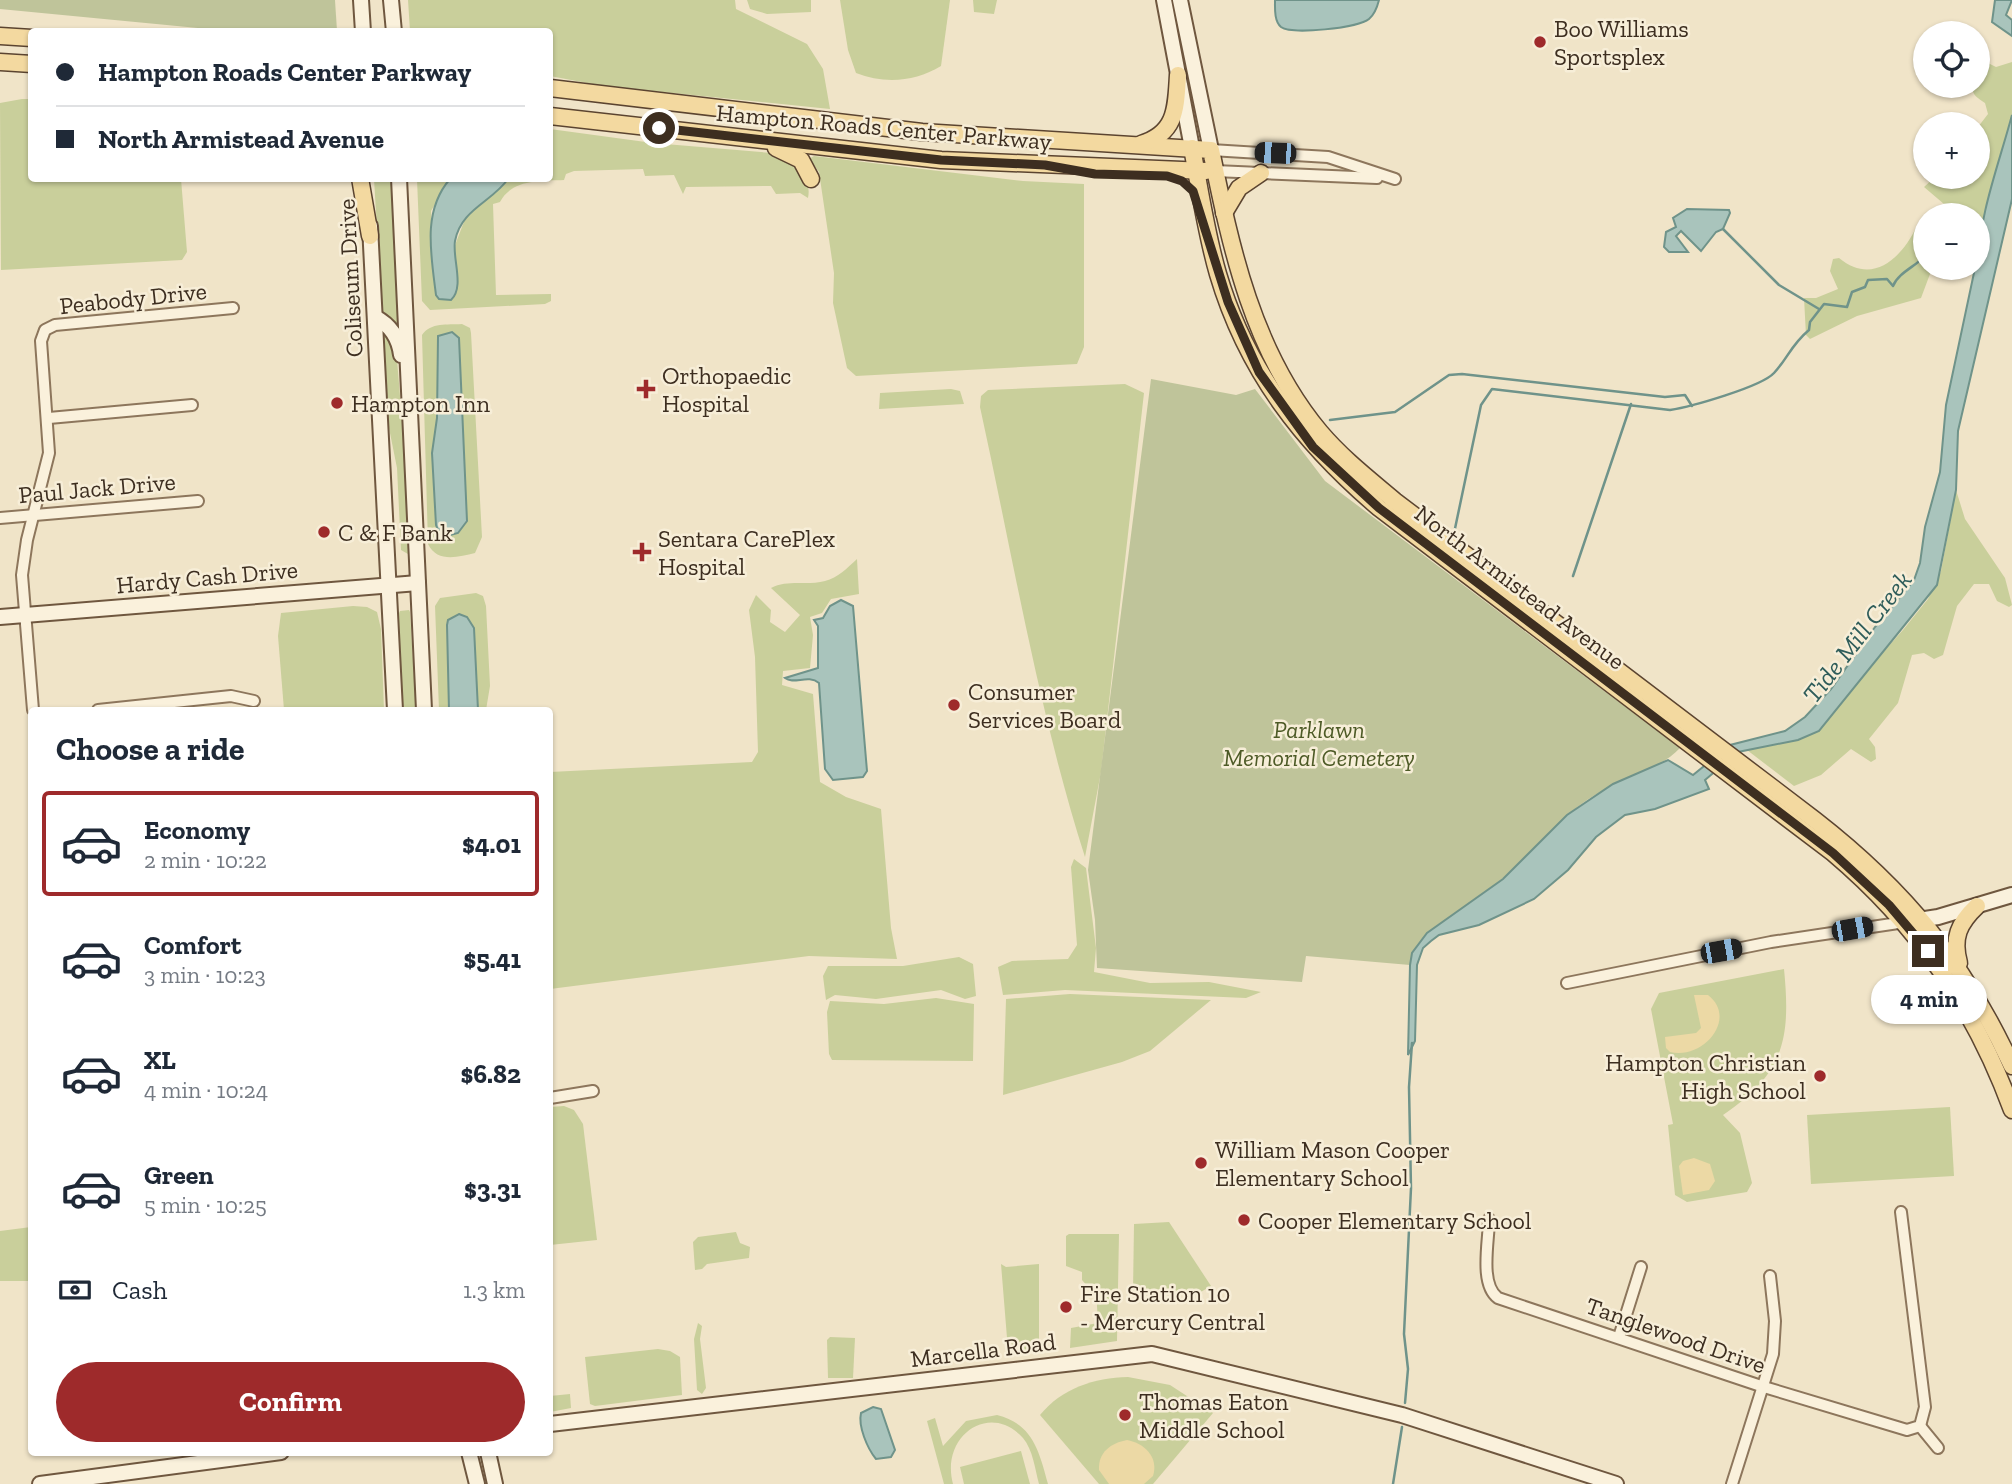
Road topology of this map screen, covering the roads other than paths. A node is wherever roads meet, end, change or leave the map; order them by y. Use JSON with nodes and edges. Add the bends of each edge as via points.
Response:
{"nodes":[{"id":1,"x":361,"y":0,"type":"edge"},
{"id":2,"x":391,"y":0,"type":"edge"},
{"id":3,"x":1164,"y":0,"type":"edge"},
{"id":4,"x":1180,"y":0,"type":"edge"},
{"id":5,"x":363,"y":28,"type":"edge"},
{"id":6,"x":394,"y":28,"type":"edge"},
{"id":7,"x":0,"y":36,"type":"edge"},
{"id":8,"x":28,"y":38,"type":"edge"},
{"id":9,"x":0,"y":62,"type":"edge"},
{"id":10,"x":28,"y":64,"type":"edge"},
{"id":11,"x":1178,"y":75,"type":"junction"},
{"id":12,"x":553,"y":88,"type":"edge"},
{"id":13,"x":553,"y":116,"type":"edge"},
{"id":14,"x":636,"y":126,"type":"junction"},
{"id":15,"x":1132,"y":146,"type":"junction"},
{"id":16,"x":1192,"y":148,"type":"junction"},
{"id":17,"x":1211,"y":150,"type":"junction"},
{"id":18,"x":1045,"y":165,"type":"junction"},
{"id":19,"x":1196,"y":171,"type":"junction"},
{"id":20,"x":1215,"y":171,"type":"junction"},
{"id":21,"x":1261,"y":173,"type":"junction"},
{"id":22,"x":811,"y":178,"type":"dead end"},
{"id":23,"x":361,"y":182,"type":"edge"},
{"id":24,"x":367,"y":182,"type":"edge"},
{"id":25,"x":399,"y":182,"type":"edge"},
{"id":26,"x":1224,"y":213,"type":"junction"},
{"id":27,"x":1208,"y":229,"type":"junction"},
{"id":28,"x":370,"y":236,"type":"junction"},
{"id":29,"x":233,"y":308,"type":"dead end"},
{"id":30,"x":375,"y":317,"type":"junction"},
{"id":31,"x":192,"y":405,"type":"dead end"},
{"id":32,"x":48,"y":418,"type":"junction"},
{"id":33,"x":415,"y":495,"type":"junction"},
{"id":34,"x":198,"y":501,"type":"dead end"},
{"id":35,"x":34,"y":515,"type":"junction"},
{"id":36,"x":0,"y":518,"type":"edge"},
{"id":37,"x":418,"y":583,"type":"junction"},
{"id":38,"x":389,"y":585,"type":"junction"},
{"id":39,"x":23,"y":615,"type":"junction"},
{"id":40,"x":0,"y":617,"type":"edge"},
{"id":41,"x":254,"y":701,"type":"dead end"},
{"id":42,"x":33,"y":707,"type":"edge"},
{"id":43,"x":126,"y":707,"type":"edge"},
{"id":44,"x":396,"y":707,"type":"edge"},
{"id":45,"x":425,"y":707,"type":"edge"},
{"id":46,"x":1712,"y":752,"type":"junction"},
{"id":47,"x":1729,"y":764,"type":"junction"},
{"id":48,"x":2012,"y":895,"type":"edge"},
{"id":49,"x":1977,"y":906,"type":"junction"},
{"id":50,"x":1923,"y":920,"type":"junction"},
{"id":51,"x":1905,"y":922,"type":"junction"},
{"id":52,"x":1961,"y":969,"type":"junction"},
{"id":53,"x":1567,"y":983,"type":"dead end"},
{"id":54,"x":2012,"y":1066,"type":"edge"},
{"id":55,"x":593,"y":1091,"type":"dead end"},
{"id":56,"x":553,"y":1098,"type":"edge"},
{"id":57,"x":2012,"y":1110,"type":"edge"},
{"id":58,"x":1901,"y":1212,"type":"dead end"},
{"id":59,"x":1489,"y":1219,"type":"dead end"},
{"id":60,"x":1642,"y":1267,"type":"dead end"},
{"id":61,"x":1770,"y":1276,"type":"dead end"},
{"id":62,"x":1619,"y":1337,"type":"junction"},
{"id":63,"x":1764,"y":1387,"type":"junction"},
{"id":64,"x":553,"y":1424,"type":"edge"},
{"id":65,"x":1920,"y":1426,"type":"junction"},
{"id":66,"x":1938,"y":1448,"type":"dead end"},
{"id":67,"x":255,"y":1456,"type":"edge"},
{"id":68,"x":470,"y":1456,"type":"edge"},
{"id":69,"x":489,"y":1456,"type":"edge"},
{"id":70,"x":40,"y":1484,"type":"edge"},
{"id":71,"x":477,"y":1484,"type":"edge"},
{"id":72,"x":495,"y":1484,"type":"edge"},
{"id":73,"x":1616,"y":1484,"type":"edge"},
{"id":74,"x":1732,"y":1484,"type":"edge"}],
"edges":[{"from":1,"to":5,"type":"street"},
{"from":2,"to":6,"type":"street"},
{"from":3,"to":11,"type":"street","name":"North Armistead Avenue"},
{"from":4,"to":17,"type":"street","name":"North Armistead Avenue"},
{"from":7,"to":8,"type":"main road"},
{"from":9,"to":10,"type":"main road"},
{"from":11,"to":15,"type":"main road","via":[[1175,116],[1169,128],[1153,140]]},
{"from":11,"to":16,"type":"street","name":"North Armistead Avenue"},
{"from":12,"to":15,"type":"main road","name":"Hampton Roads Center Parkway","via":[[922,132]]},
{"from":13,"to":14,"type":"main road","name":"Hampton Roads Center Parkway"},
{"from":14,"to":18,"type":"main road","name":"Hampton Roads Center Parkway","via":[[941,160]]},
{"from":14,"to":22,"type":"main road","via":[[674,137],[780,148],[801,160]]},
{"from":15,"to":16,"type":"main road","name":"Hampton Roads Center Parkway"},
{"from":16,"to":17,"type":"main road","name":"Hampton Roads Center Parkway"},
{"from":16,"to":19,"type":"main road","name":"North Armistead Avenue"},
{"from":17,"to":20,"type":"main road","name":"North Armistead Avenue"},
{"from":17,"to":21,"type":"street","via":[[1328,157],[1395,179]]},
{"from":18,"to":19,"type":"main road","name":"Hampton Roads Center Parkway"},
{"from":18,"to":27,"type":"main road","via":[[1095,174],[1178,178],[1193,191]]},
{"from":19,"to":20,"type":"main road","name":"Hampton Roads Center Parkway"},
{"from":19,"to":27,"type":"main road","name":"North Armistead Avenue"},
{"from":20,"to":21,"type":"street"},
{"from":20,"to":26,"type":"main road","name":"North Armistead Avenue"},
{"from":21,"to":26,"type":"main road","via":[[1239,188]]},
{"from":23,"to":28,"type":"main road"},
{"from":24,"to":28,"type":"street","name":"Coliseum Drive"},
{"from":25,"to":33,"type":"street"},
{"from":26,"to":46,"type":"main road","name":"North Armistead Avenue","via":[[1238,274],[1260,331],[1303,408],[1338,452]]},
{"from":27,"to":46,"type":"main road","name":"North Armistead Avenue","via":[[1225,296],[1259,372],[1294,424],[1329,464],[1379,508]]},
{"from":28,"to":30,"type":"street","name":"Coliseum Drive"},
{"from":29,"to":32,"type":"street","name":"Peabody Drive","via":[[55,325],[45,330],[41,341]]},
{"from":30,"to":33,"type":"street","via":[[390,328],[400,345],[404,429]]},
{"from":30,"to":38,"type":"street","name":"Coliseum Drive"},
{"from":31,"to":32,"type":"street"},
{"from":32,"to":35,"type":"street","name":"Peabody Drive","via":[[50,453]]},
{"from":33,"to":37,"type":"street"},
{"from":34,"to":35,"type":"street","name":"Paul Jack Drive"},
{"from":35,"to":36,"type":"street","name":"Paul Jack Drive"},
{"from":35,"to":39,"type":"street","name":"Peabody Drive","via":[[24,557]]},
{"from":37,"to":38,"type":"street","name":"Hardy Cash Drive"},
{"from":37,"to":45,"type":"street"},
{"from":38,"to":39,"type":"street","name":"Hardy Cash Drive"},
{"from":38,"to":44,"type":"street","name":"Coliseum Drive"},
{"from":39,"to":40,"type":"street","name":"Hardy Cash Drive"},
{"from":39,"to":42,"type":"street","name":"Peabody Drive"},
{"from":41,"to":43,"type":"street","via":[[230,696]]},
{"from":46,"to":47,"type":"main road","name":"North Armistead Avenue"},
{"from":47,"to":50,"type":"main road","name":"North Armistead Avenue","via":[[1840,839]]},
{"from":47,"to":51,"type":"main road","name":"North Armistead Avenue"},
{"from":48,"to":49,"type":"street"},
{"from":49,"to":50,"type":"street"},
{"from":49,"to":52,"type":"main road","via":[[1957,933]]},
{"from":50,"to":51,"type":"street"},
{"from":50,"to":52,"type":"main road","name":"North Armistead Avenue"},
{"from":51,"to":53,"type":"street","via":[[1758,944]]},
{"from":51,"to":57,"type":"main road","name":"North Armistead Avenue","via":[[1964,1004]]},
{"from":52,"to":54,"type":"main road","name":"North Armistead Avenue"},
{"from":55,"to":56,"type":"street"},
{"from":58,"to":65,"type":"street","via":[[1925,1407]]},
{"from":59,"to":62,"type":"street","name":"Tanglewood Drive","via":[[1492,1294]]},
{"from":60,"to":62,"type":"street"},
{"from":61,"to":63,"type":"street","via":[[1775,1343]]},
{"from":62,"to":63,"type":"street","name":"Tanglewood Drive"},
{"from":63,"to":65,"type":"street","name":"Tanglewood Drive","via":[[1901,1429]]},
{"from":63,"to":74,"type":"street"},
{"from":64,"to":73,"type":"street","name":"Marcella Road","via":[[1152,1354],[1402,1415]]},
{"from":65,"to":66,"type":"street"},
{"from":67,"to":70,"type":"street"},
{"from":68,"to":71,"type":"street"},
{"from":69,"to":72,"type":"street"}]}
